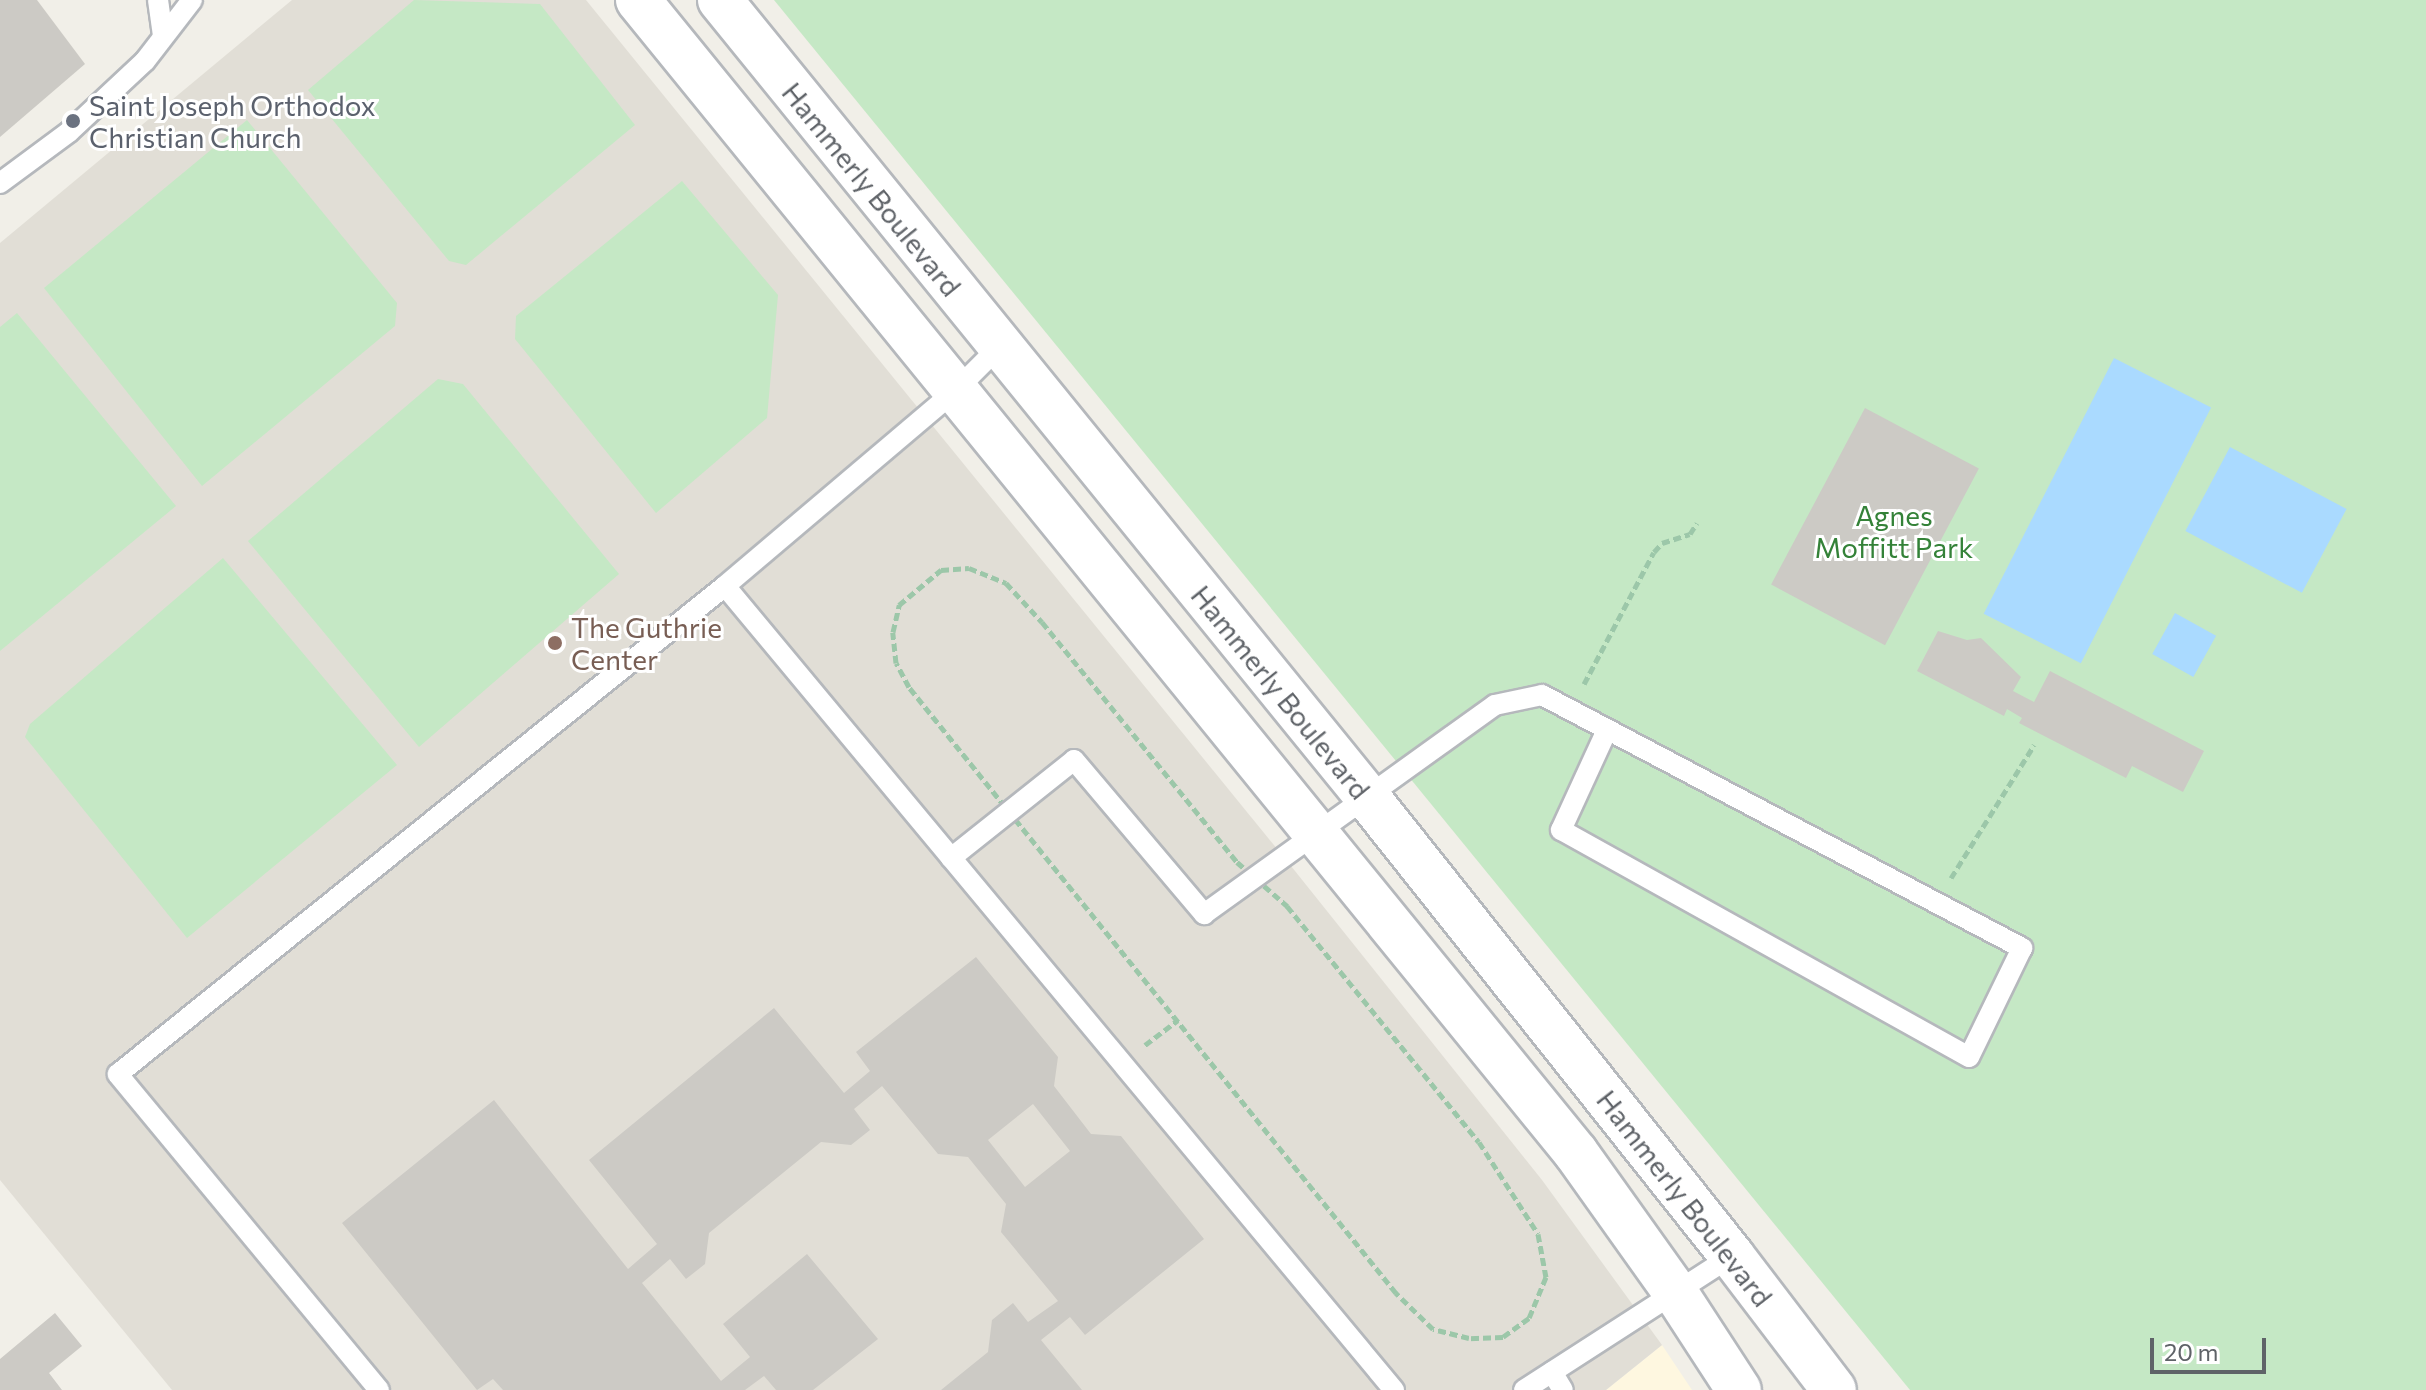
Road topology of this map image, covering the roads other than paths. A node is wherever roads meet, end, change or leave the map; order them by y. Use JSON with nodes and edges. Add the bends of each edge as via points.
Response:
{"nodes":[{"id":1,"x":158,"y":0,"type":"edge"},
{"id":2,"x":192,"y":0,"type":"edge"},
{"id":3,"x":638,"y":0,"type":"edge"},
{"id":4,"x":720,"y":0,"type":"edge"},
{"id":5,"x":163,"y":36,"type":"junction"},
{"id":6,"x":0,"y":183,"type":"edge"},
{"id":7,"x":999,"y":347,"type":"junction"},
{"id":8,"x":956,"y":390,"type":"junction"},
{"id":9,"x":725,"y":586,"type":"junction"},
{"id":10,"x":1607,"y":730,"type":"junction"},
{"id":11,"x":1368,"y":798,"type":"junction"},
{"id":12,"x":1316,"y":833,"type":"junction"},
{"id":13,"x":951,"y":858,"type":"junction"},
{"id":14,"x":1732,"y":1256,"type":"junction"},
{"id":15,"x":1675,"y":1292,"type":"junction"},
{"id":16,"x":1552,"y":1372,"type":"junction"},
{"id":17,"x":379,"y":1390,"type":"edge"},
{"id":18,"x":1394,"y":1390,"type":"edge"},
{"id":19,"x":1524,"y":1390,"type":"edge"},
{"id":20,"x":1563,"y":1390,"type":"edge"},
{"id":21,"x":1739,"y":1390,"type":"edge"},
{"id":22,"x":1834,"y":1390,"type":"edge"}],
"edges":[{"from":1,"to":5,"type":"lane"},
{"from":2,"to":5,"type":"lane"},
{"from":3,"to":8,"type":"main road","name":"Hammerly Boulevard"},
{"from":4,"to":7,"type":"main road","name":"Hammerly Boulevard"},
{"from":5,"to":6,"type":"lane","via":[[145,61],[69,132]]},
{"from":7,"to":8,"type":"lane"},
{"from":7,"to":11,"type":"main road","name":"Hammerly Boulevard"},
{"from":8,"to":9,"type":"lane"},
{"from":8,"to":12,"type":"main road","name":"Hammerly Boulevard"},
{"from":9,"to":13,"type":"lane"},
{"from":9,"to":17,"type":"lane","via":[[118,1074]]},
{"from":10,"to":10,"type":"lane","via":[[2022,948],[1969,1057],[1561,830]]},
{"from":10,"to":11,"type":"lane","via":[[1542,695],[1495,705]]},
{"from":11,"to":12,"type":"lane"},
{"from":11,"to":14,"type":"main road","name":"Hammerly Boulevard"},
{"from":12,"to":13,"type":"lane","via":[[1204,914],[1074,760]]},
{"from":12,"to":15,"type":"main road","name":"Hammerly Boulevard","via":[[1576,1153]]},
{"from":13,"to":18,"type":"lane"},
{"from":14,"to":15,"type":"lane"},
{"from":14,"to":22,"type":"main road","name":"Hammerly Boulevard"},
{"from":15,"to":16,"type":"lane"},
{"from":15,"to":21,"type":"main road","name":"Hammerly Boulevard"},
{"from":16,"to":19,"type":"lane"},
{"from":16,"to":20,"type":"lane"}]}
